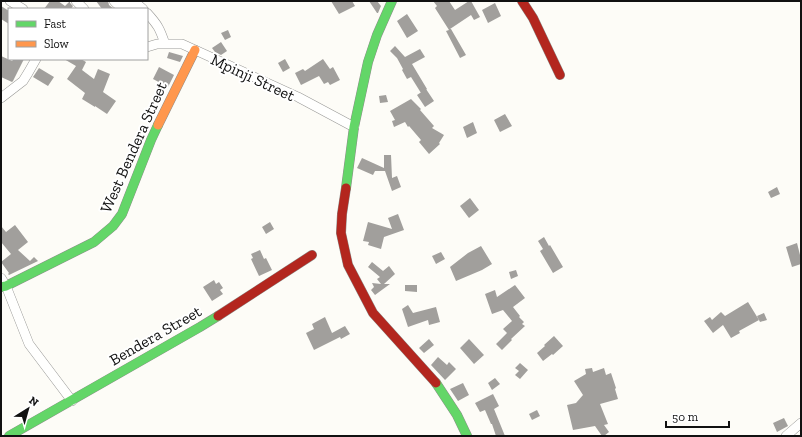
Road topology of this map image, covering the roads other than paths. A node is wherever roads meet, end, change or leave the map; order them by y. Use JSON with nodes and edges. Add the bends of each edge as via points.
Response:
{"nodes":[{"id":1,"x":10,"y":1,"type":"edge"},
{"id":2,"x":114,"y":1,"type":"edge"},
{"id":3,"x":392,"y":1,"type":"edge"},
{"id":4,"x":522,"y":1,"type":"edge"},
{"id":5,"x":20,"y":8,"type":"edge"},
{"id":6,"x":142,"y":8,"type":"edge"},
{"id":7,"x":148,"y":14,"type":"edge"},
{"id":8,"x":165,"y":44,"type":"junction"},
{"id":9,"x":148,"y":47,"type":"edge"},
{"id":10,"x":195,"y":50,"type":"junction"},
{"id":11,"x":35,"y":60,"type":"edge"},
{"id":12,"x":560,"y":76,"type":"dead end"},
{"id":13,"x":1,"y":98,"type":"edge"},
{"id":14,"x":354,"y":127,"type":"junction"},
{"id":15,"x":312,"y":255,"type":"dead end"},
{"id":16,"x":1,"y":278,"type":"edge"},
{"id":17,"x":3,"y":286,"type":"edge"},
{"id":18,"x":72,"y":401,"type":"junction"},
{"id":19,"x":801,"y":423,"type":"edge"},
{"id":20,"x":9,"y":436,"type":"edge"},
{"id":21,"x":467,"y":436,"type":"edge"},
{"id":22,"x":786,"y":436,"type":"edge"}],
"edges":[{"from":1,"to":5,"type":"street"},
{"from":2,"to":6,"type":"street","via":[[120,6],[133,3]]},
{"from":3,"to":14,"type":"street","via":[[368,62]]},
{"from":4,"to":12,"type":"street","via":[[534,18]]},
{"from":7,"to":8,"type":"street","via":[[160,29]]},
{"from":8,"to":9,"type":"street","name":"Mpinji Street"},
{"from":8,"to":10,"type":"street","name":"Mpinji Street","via":[[182,44]]},
{"from":10,"to":14,"type":"street","name":"Mpinji Street","via":[[298,97]]},
{"from":10,"to":17,"type":"street","name":"West Bendera Street","via":[[151,140],[122,214],[116,223],[94,242]]},
{"from":11,"to":13,"type":"street","via":[[23,81]]},
{"from":14,"to":21,"type":"street","via":[[341,233],[348,265],[373,313],[439,386]]},
{"from":15,"to":18,"type":"street","name":"Bendera Street","via":[[200,327]]},
{"from":16,"to":17,"type":"street"},
{"from":17,"to":18,"type":"street","via":[[29,344]]},
{"from":18,"to":20,"type":"street","name":"Bendera Street"},
{"from":19,"to":22,"type":"street"}]}
